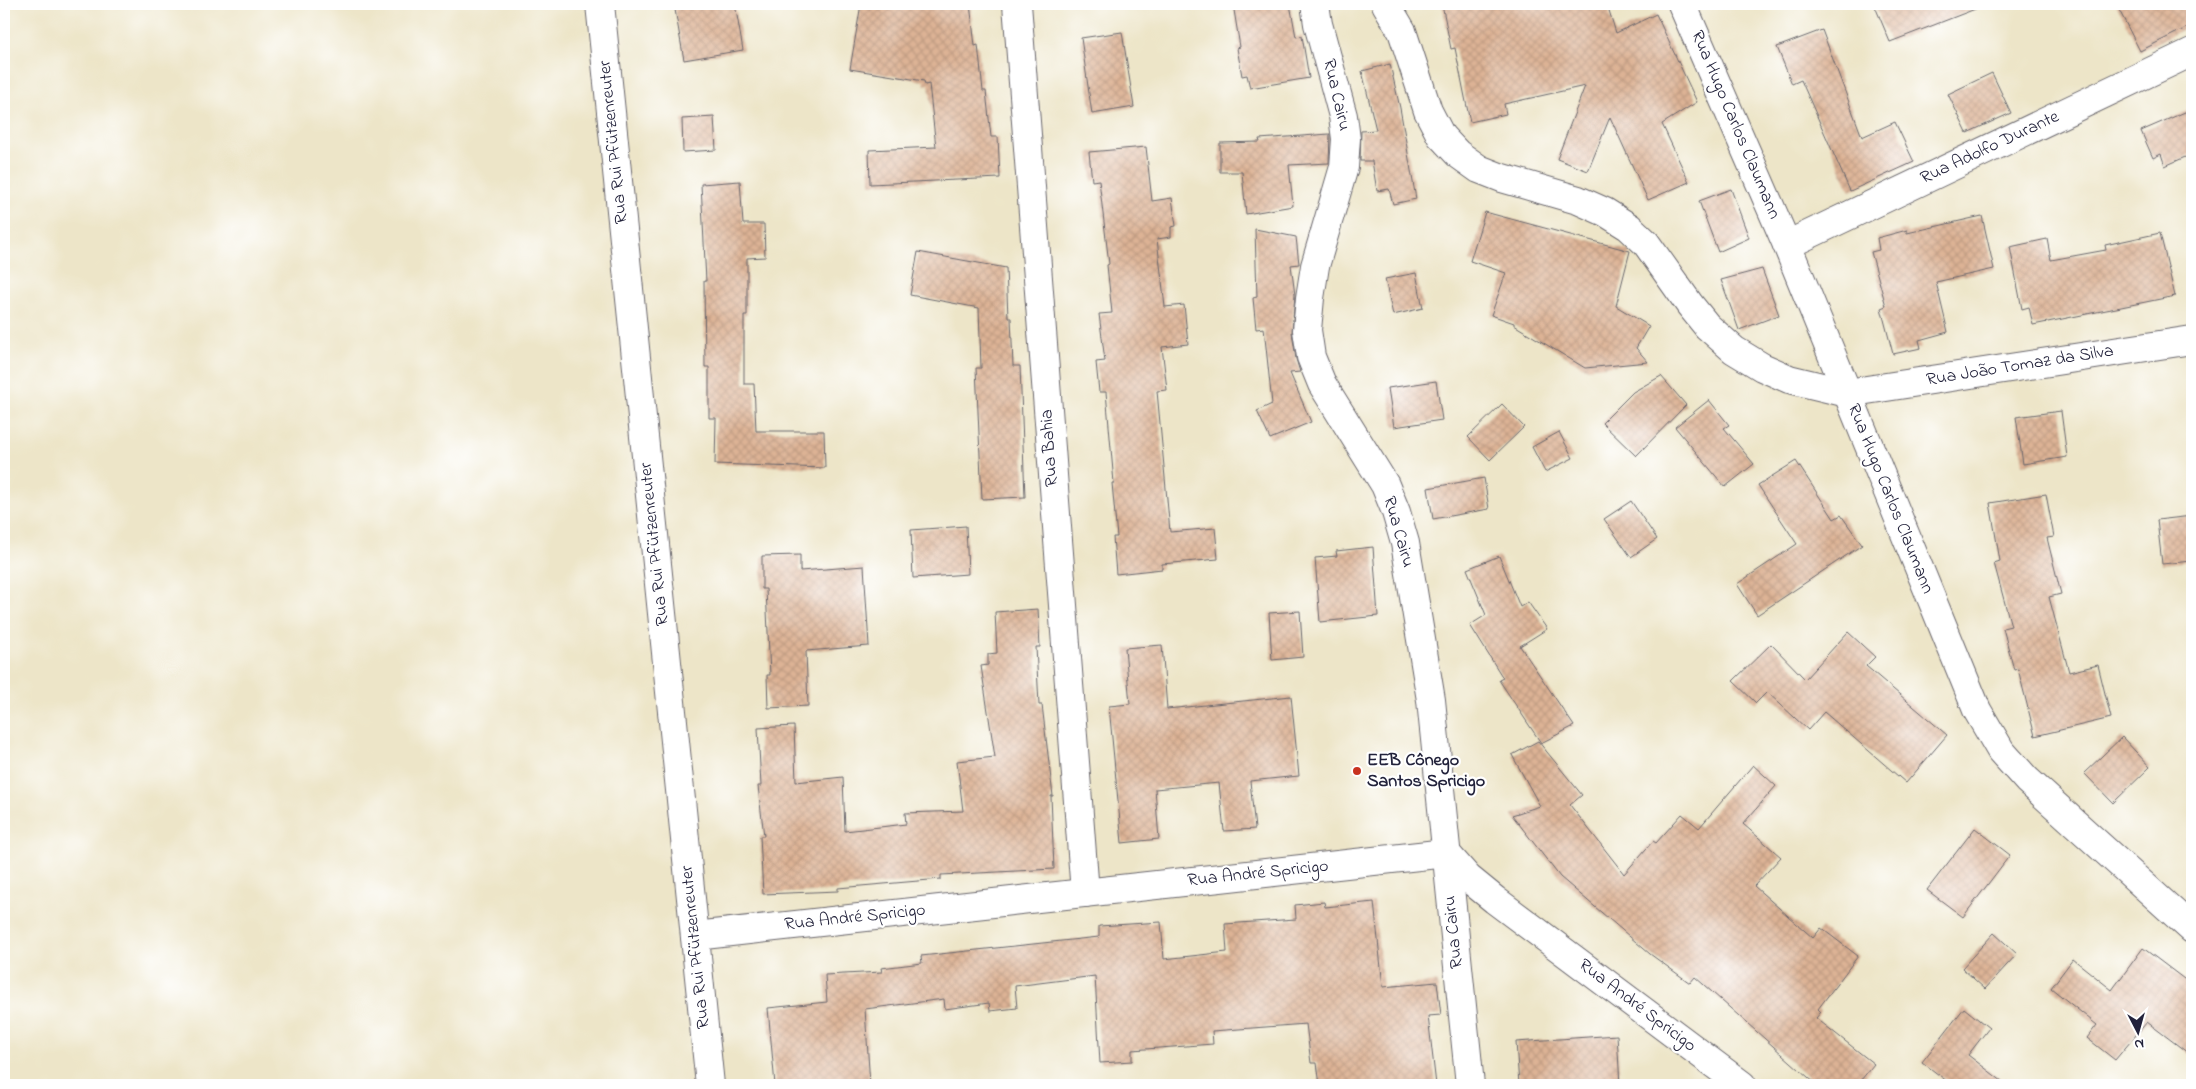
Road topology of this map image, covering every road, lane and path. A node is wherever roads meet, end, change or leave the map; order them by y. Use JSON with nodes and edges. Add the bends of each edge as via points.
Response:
{"nodes":[{"id":1,"x":600,"y":4,"type":"edge"},
{"id":2,"x":1017,"y":4,"type":"edge"},
{"id":3,"x":1316,"y":4,"type":"edge"},
{"id":4,"x":1386,"y":4,"type":"edge"},
{"id":5,"x":1682,"y":4,"type":"edge"},
{"id":6,"x":2192,"y":52,"type":"edge"},
{"id":7,"x":1787,"y":245,"type":"junction"},
{"id":8,"x":2192,"y":340,"type":"edge"},
{"id":9,"x":1847,"y":393,"type":"junction"},
{"id":10,"x":1446,"y":853,"type":"junction"},
{"id":11,"x":1085,"y":893,"type":"junction"},
{"id":12,"x":2192,"y":929,"type":"edge"},
{"id":13,"x":695,"y":936,"type":"junction"},
{"id":14,"x":710,"y":1085,"type":"edge"},
{"id":15,"x":1470,"y":1085,"type":"edge"},
{"id":16,"x":1742,"y":1085,"type":"edge"}],
"edges":[{"from":1,"to":13,"type":"street","name":"Rua Rui Pfützenreuter"},
{"from":2,"to":11,"type":"street","name":"Rua Bahia"},
{"from":3,"to":10,"type":"street","name":"Rua Cairu","via":[[1346,139],[1344,168],[1315,266],[1308,330],[1311,356],[1322,384],[1384,485],[1405,543],[1431,700]]},
{"from":4,"to":9,"type":"street","via":[[1402,31],[1428,111],[1440,136],[1458,154],[1479,169],[1578,200],[1605,212],[1629,227],[1646,243],[1707,326],[1734,350],[1789,378]]},
{"from":5,"to":7,"type":"street","name":"Rua Hugo Carlos Claumann"},
{"from":6,"to":7,"type":"street","name":"Rua Adolfo Durante"},
{"from":7,"to":9,"type":"street","name":"Rua Hugo Carlos Claumann"},
{"from":8,"to":9,"type":"street","name":"Rua João Tomaz da Silva"},
{"from":9,"to":12,"type":"street","name":"Rua Hugo Carlos Claumann","via":[[1977,710],[2001,751],[2027,780]]},
{"from":10,"to":11,"type":"street","name":"Rua André Spricigo"},
{"from":10,"to":15,"type":"street","name":"Rua Cairu"},
{"from":10,"to":16,"type":"street","name":"Rua André Spricigo","via":[[1468,878],[1495,900]]},
{"from":11,"to":13,"type":"street","name":"Rua André Spricigo"},
{"from":13,"to":14,"type":"street","name":"Rua Rui Pfützenreuter"}]}
